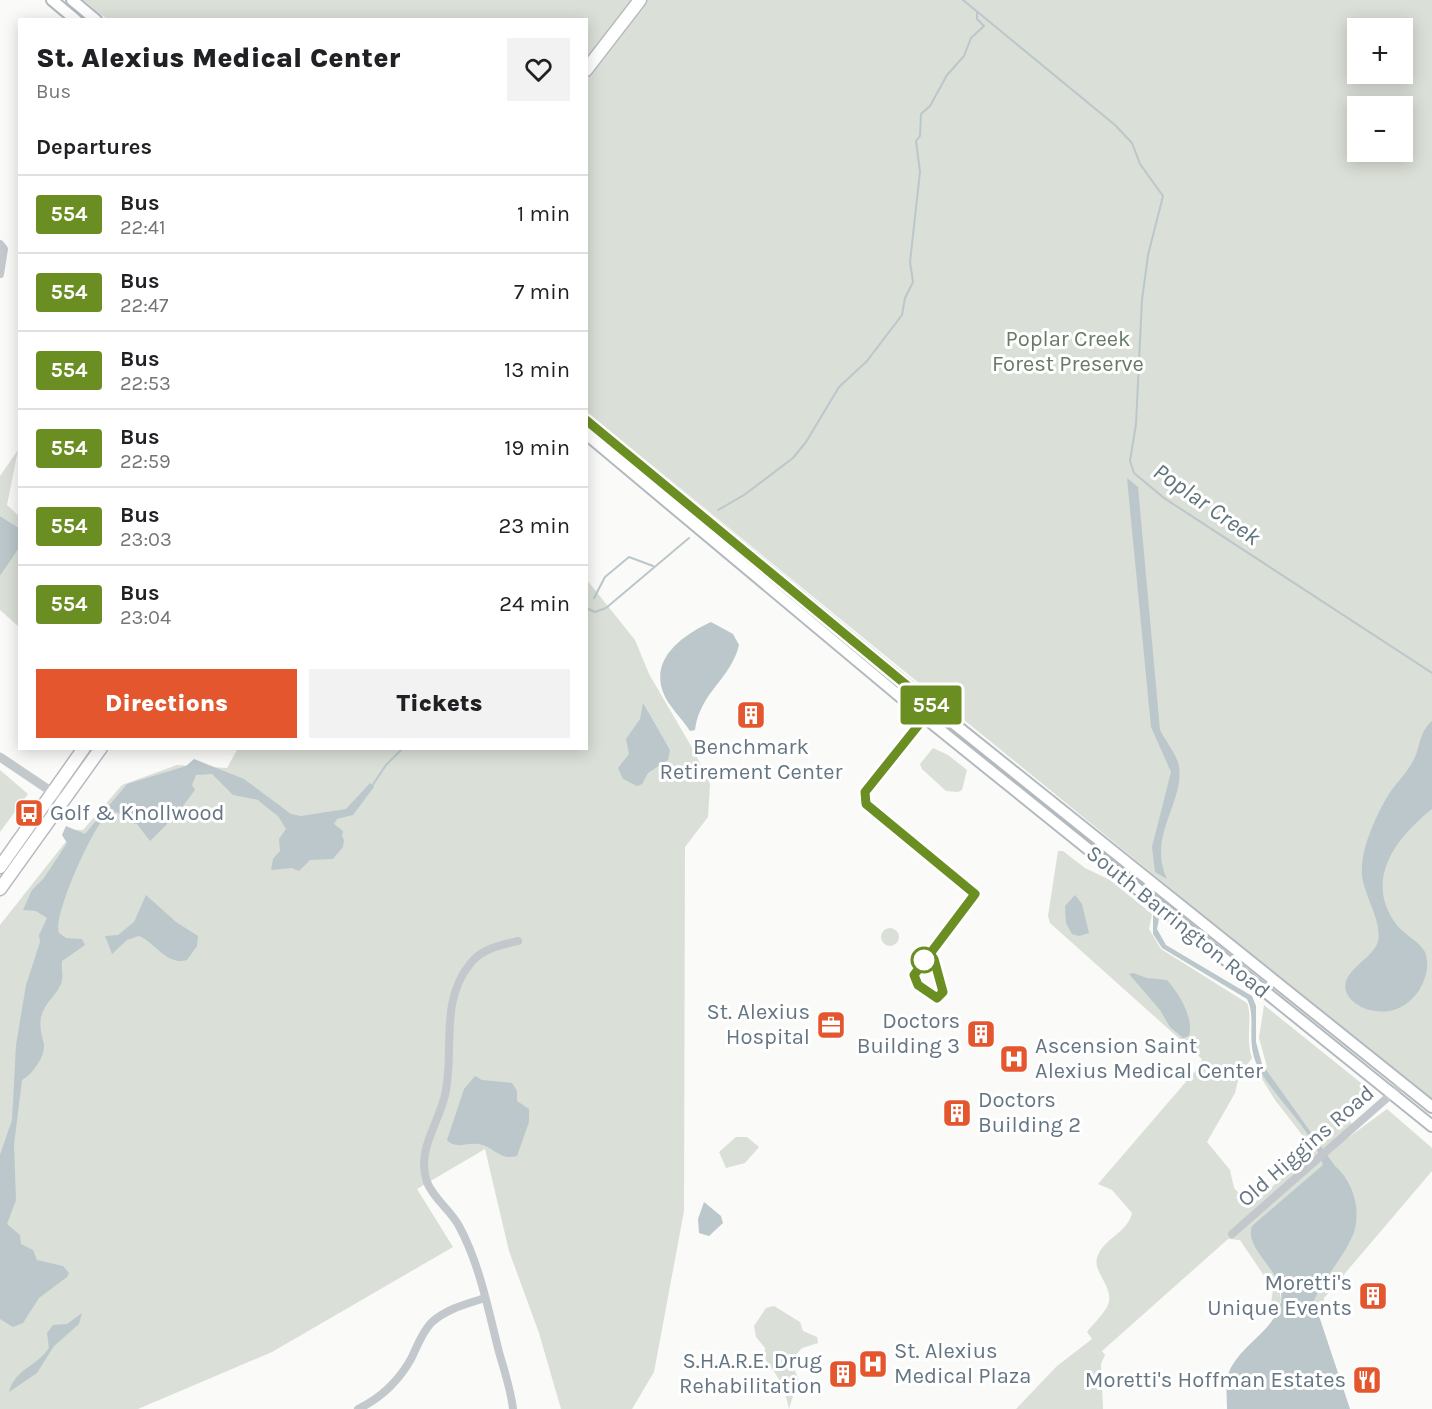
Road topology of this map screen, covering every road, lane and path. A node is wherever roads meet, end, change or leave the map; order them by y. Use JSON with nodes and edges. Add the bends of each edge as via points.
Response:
{"nodes":[{"id":1,"x":52,"y":0,"type":"edge"},
{"id":2,"x":72,"y":0,"type":"edge"},
{"id":3,"x":640,"y":0,"type":"edge"},
{"id":4,"x":74,"y":18,"type":"edge"},
{"id":5,"x":94,"y":18,"type":"edge"},
{"id":6,"x":588,"y":67,"type":"edge"},
{"id":7,"x":0,"y":243,"type":"edge"},
{"id":8,"x":0,"y":274,"type":"edge"},
{"id":9,"x":588,"y":422,"type":"edge"},
{"id":10,"x":588,"y":436,"type":"edge"},
{"id":11,"x":83,"y":750,"type":"edge"},
{"id":12,"x":99,"y":750,"type":"edge"},
{"id":13,"x":0,"y":757,"type":"edge"},
{"id":14,"x":53,"y":793,"type":"junction"},
{"id":15,"x":64,"y":801,"type":"junction"},
{"id":16,"x":0,"y":867,"type":"edge"},
{"id":17,"x":0,"y":889,"type":"edge"},
{"id":18,"x":518,"y":941,"type":"dead end"},
{"id":19,"x":1403,"y":1084,"type":"junction"},
{"id":20,"x":1393,"y":1095,"type":"junction"},
{"id":21,"x":1432,"y":1107,"type":"edge"},
{"id":22,"x":1432,"y":1126,"type":"edge"},
{"id":23,"x":1232,"y":1234,"type":"dead end"},
{"id":24,"x":485,"y":1298,"type":"junction"},
{"id":25,"x":358,"y":1409,"type":"edge"},
{"id":26,"x":513,"y":1409,"type":"edge"}],
"edges":[{"from":1,"to":4,"type":"main road"},
{"from":2,"to":5,"type":"main road"},
{"from":3,"to":6,"type":"main road"},
{"from":7,"to":8,"type":"street","via":[[4,249]]},
{"from":9,"to":19,"type":"main road","name":"South Barrington Road","via":[[933,707]]},
{"from":10,"to":20,"type":"main road","name":"South Barrington Road","via":[[924,717]]},
{"from":11,"to":14,"type":"main road"},
{"from":12,"to":15,"type":"main road"},
{"from":13,"to":14,"type":"street"},
{"from":14,"to":15,"type":"street"},
{"from":14,"to":16,"type":"main road"},
{"from":15,"to":17,"type":"main road"},
{"from":18,"to":24,"type":"street","via":[[481,953],[458,983],[451,1005],[447,1087],[426,1145],[424,1163],[427,1184],[458,1224],[477,1265]]},
{"from":19,"to":20,"type":"street","name":"Old Higgins Road"},
{"from":19,"to":21,"type":"main road","name":"South Barrington Road"},
{"from":20,"to":22,"type":"main road","name":"South Barrington Road"},
{"from":20,"to":23,"type":"street","name":"Old Higgins Road"},
{"from":24,"to":25,"type":"street","via":[[451,1310],[432,1322],[399,1377],[386,1392]]},
{"from":24,"to":26,"type":"street"}]}
